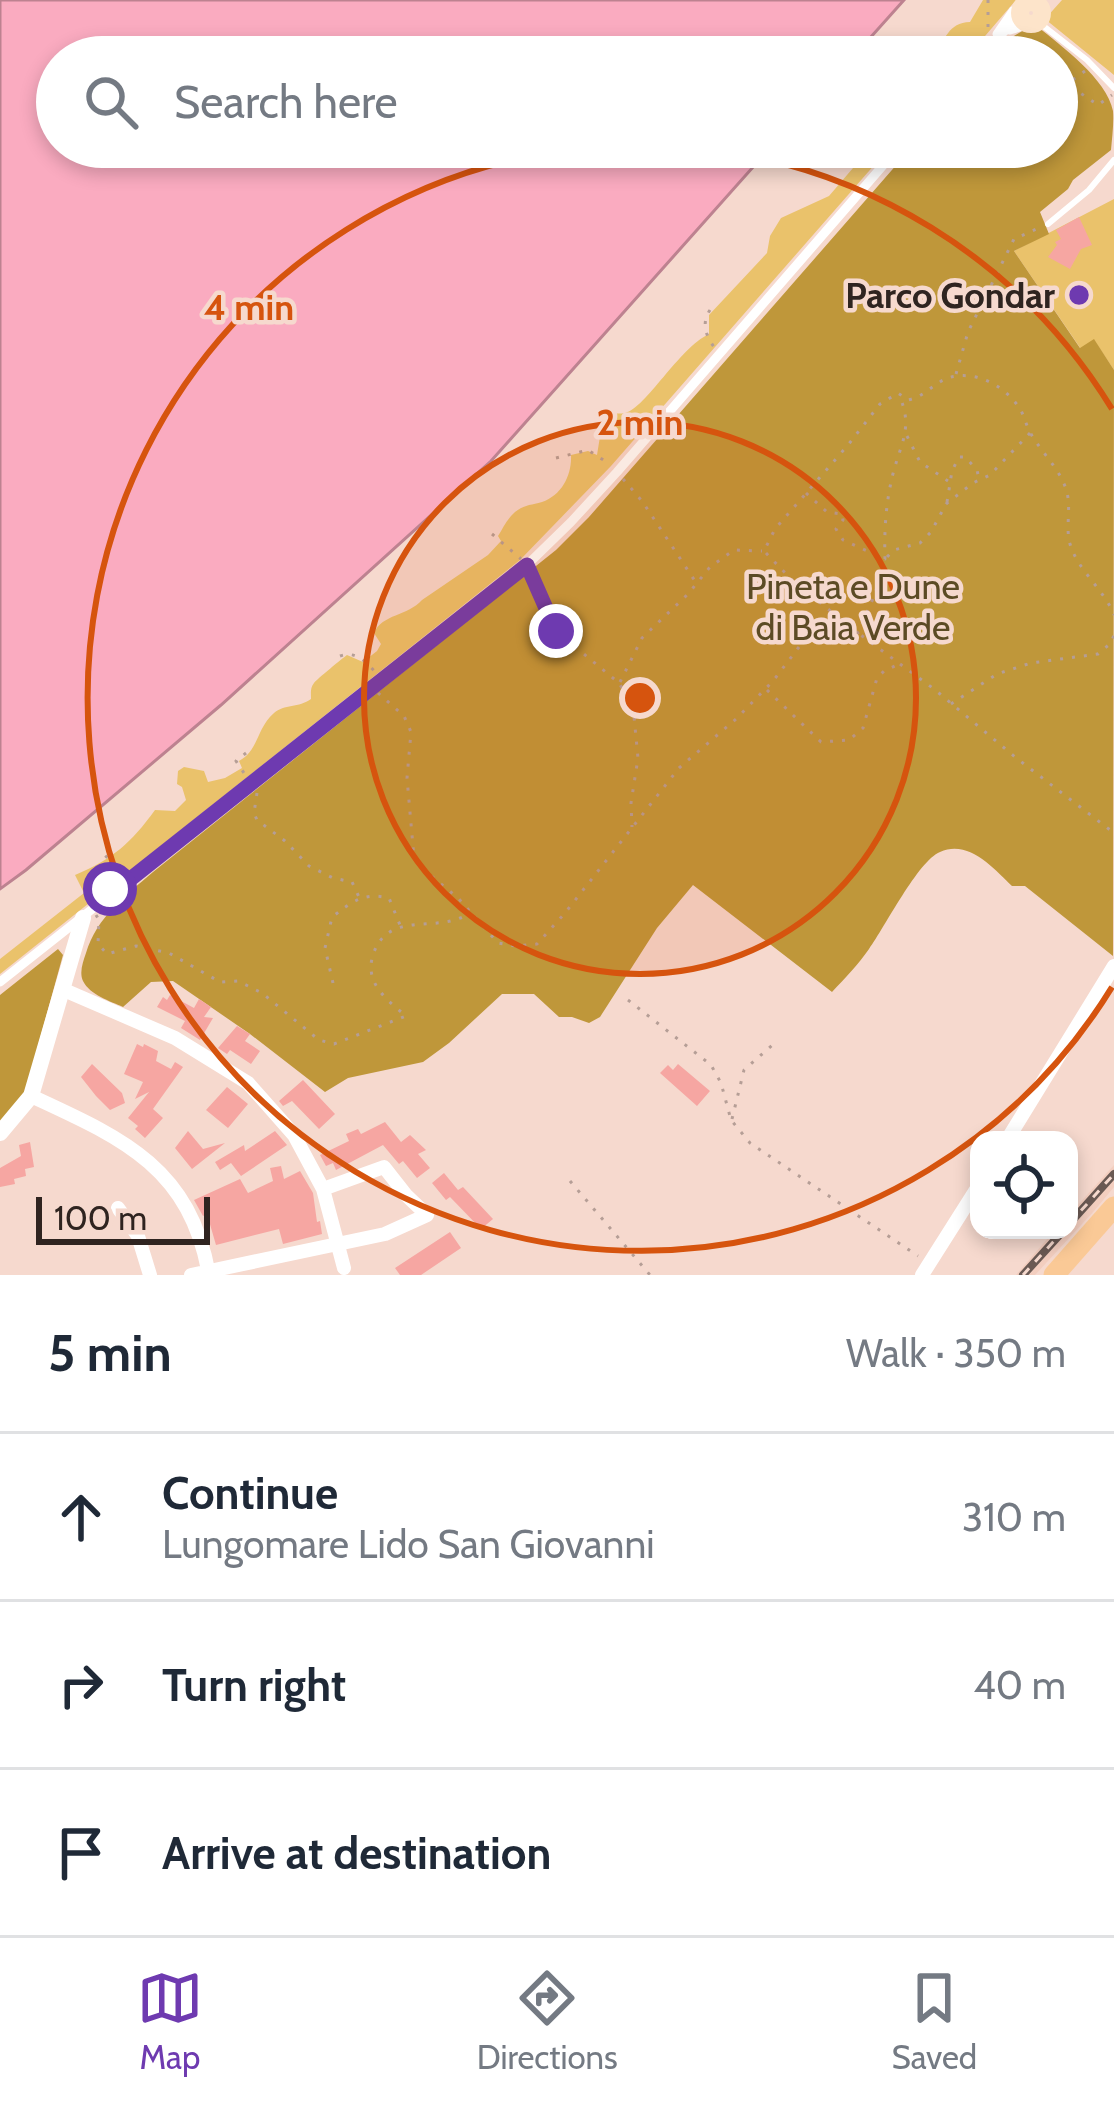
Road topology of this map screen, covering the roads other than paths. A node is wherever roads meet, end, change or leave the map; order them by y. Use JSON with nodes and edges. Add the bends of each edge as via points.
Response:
{"nodes":[{"id":1,"x":1032,"y":9,"type":"edge"},
{"id":2,"x":997,"y":36,"type":"edge"},
{"id":3,"x":999,"y":36,"type":"edge"},
{"id":4,"x":1061,"y":36,"type":"edge"},
{"id":5,"x":1078,"y":51,"type":"edge"},
{"id":6,"x":1114,"y":91,"type":"edge"},
{"id":7,"x":1114,"y":160,"type":"edge"},
{"id":8,"x":881,"y":168,"type":"edge"},
{"id":9,"x":1048,"y":224,"type":"road end"},
{"id":10,"x":88,"y":914,"type":"junction"},
{"id":11,"x":1114,"y":966,"type":"edge"},
{"id":12,"x":0,"y":982,"type":"edge"},
{"id":13,"x":64,"y":990,"type":"junction"},
{"id":14,"x":31,"y":1096,"type":"junction"},
{"id":15,"x":1013,"y":1131,"type":"edge"},
{"id":16,"x":0,"y":1133,"type":"edge"},
{"id":17,"x":323,"y":1189,"type":"junction"},
{"id":18,"x":970,"y":1199,"type":"edge"},
{"id":19,"x":1114,"y":1207,"type":"edge"},
{"id":20,"x":118,"y":1208,"type":"dead end"},
{"id":21,"x":1094,"y":1228,"type":"junction"},
{"id":22,"x":338,"y":1243,"type":"junction"},
{"id":23,"x":344,"y":1268,"type":"dead end"},
{"id":24,"x":926,"y":1269,"type":"edge"},
{"id":25,"x":208,"y":1273,"type":"edge"},
{"id":26,"x":150,"y":1275,"type":"edge"},
{"id":27,"x":191,"y":1275,"type":"edge"},
{"id":28,"x":1054,"y":1275,"type":"edge"},
{"id":29,"x":1069,"y":1275,"type":"edge"}],
"edges":[{"from":1,"to":2,"type":"street","via":[[1005,20]]},
{"from":1,"to":3,"type":"street"},
{"from":1,"to":4,"type":"lane"},
{"from":5,"to":6,"type":"lane"},
{"from":7,"to":9,"type":"lane"},
{"from":8,"to":10,"type":"street","via":[[527,565]]},
{"from":10,"to":12,"type":"street"},
{"from":10,"to":13,"type":"street"},
{"from":11,"to":15,"type":"street"},
{"from":13,"to":14,"type":"street"},
{"from":13,"to":17,"type":"street","via":[[175,1038],[248,1083],[294,1136]]},
{"from":14,"to":16,"type":"street"},
{"from":14,"to":25,"type":"street","via":[[110,1133],[161,1172],[191,1212]]},
{"from":17,"to":22,"type":"street"},
{"from":17,"to":22,"type":"street","via":[[384,1167],[427,1215]]},
{"from":18,"to":24,"type":"street"},
{"from":19,"to":21,"type":"main road"},
{"from":20,"to":26,"type":"street"},
{"from":21,"to":28,"type":"main road"},
{"from":21,"to":29,"type":"main road"},
{"from":22,"to":23,"type":"street"},
{"from":22,"to":25,"type":"street"},
{"from":25,"to":27,"type":"street"}]}
